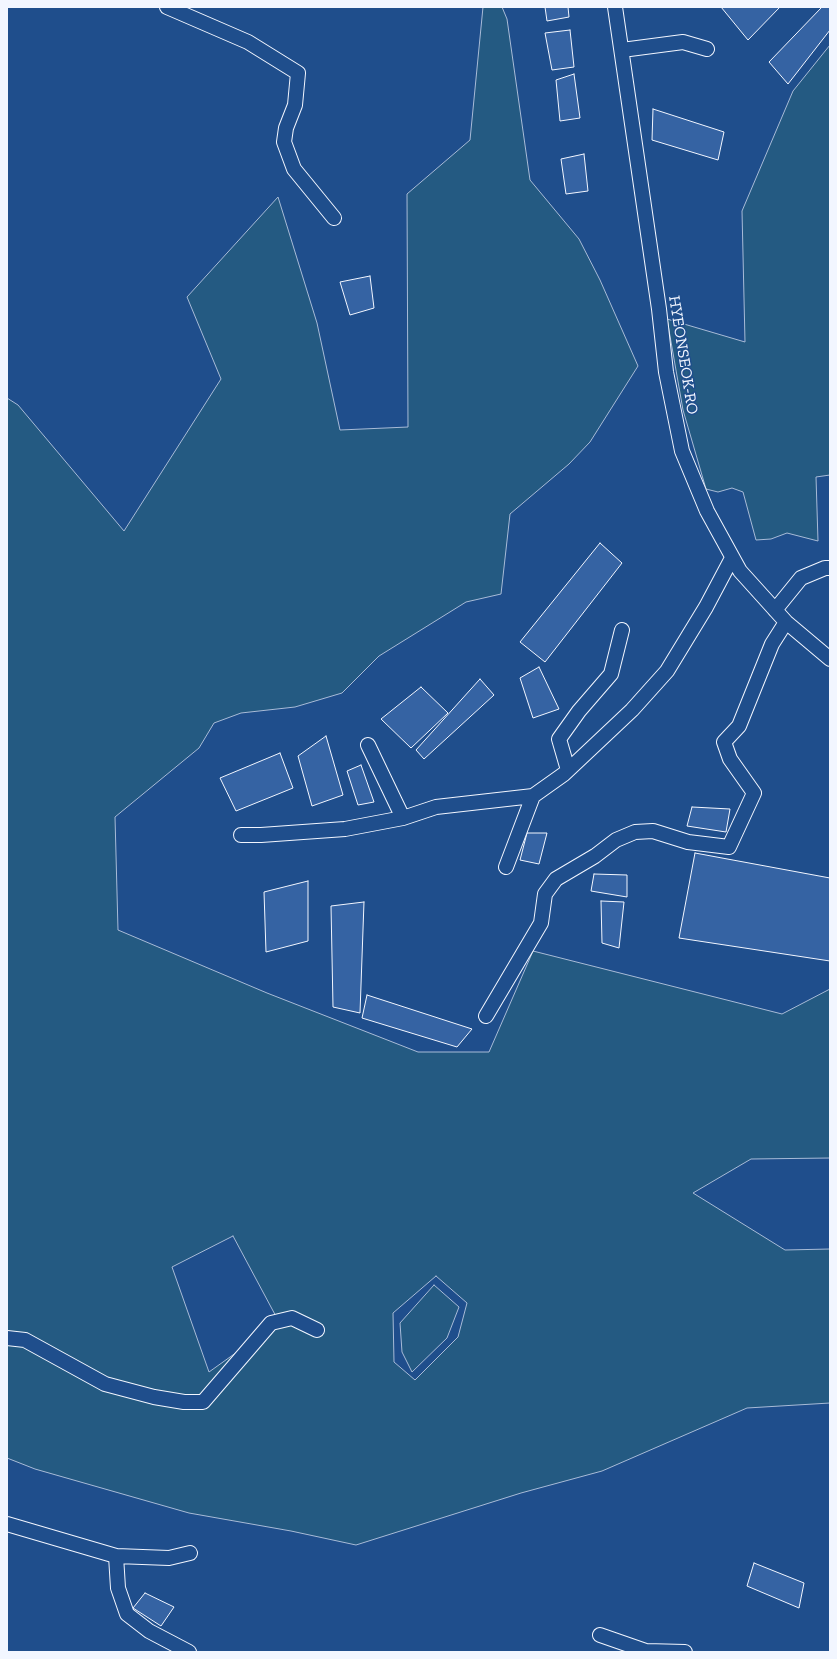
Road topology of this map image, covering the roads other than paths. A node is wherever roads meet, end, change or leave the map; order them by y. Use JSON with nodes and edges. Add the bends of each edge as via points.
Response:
{"nodes":[{"id":1,"x":167,"y":7,"type":"edge"},
{"id":2,"x":615,"y":7,"type":"edge"},
{"id":3,"x":707,"y":49,"type":"dead end"},
{"id":4,"x":622,"y":50,"type":"junction"},
{"id":5,"x":334,"y":218,"type":"dead end"},
{"id":6,"x":732,"y":558,"type":"junction"},
{"id":7,"x":830,"y":568,"type":"edge"},
{"id":8,"x":775,"y":610,"type":"junction"},
{"id":9,"x":786,"y":622,"type":"junction"},
{"id":10,"x":622,"y":630,"type":"dead end"},
{"id":11,"x":830,"y":659,"type":"edge"},
{"id":12,"x":368,"y":745,"type":"dead end"},
{"id":13,"x":568,"y":770,"type":"junction"},
{"id":14,"x":533,"y":796,"type":"junction"},
{"id":15,"x":403,"y":818,"type":"junction"},
{"id":16,"x":241,"y":834,"type":"dead end"},
{"id":17,"x":506,"y":867,"type":"dead end"},
{"id":18,"x":486,"y":1016,"type":"dead end"},
{"id":19,"x":318,"y":1330,"type":"dead end"},
{"id":20,"x":7,"y":1338,"type":"edge"},
{"id":21,"x":7,"y":1524,"type":"edge"},
{"id":22,"x":190,"y":1553,"type":"dead end"},
{"id":23,"x":116,"y":1556,"type":"junction"},
{"id":24,"x":600,"y":1635,"type":"dead end"},
{"id":25,"x":188,"y":1652,"type":"edge"},
{"id":26,"x":685,"y":1652,"type":"edge"}],
"edges":[{"from":1,"to":5,"type":"street","via":[[248,42],[298,72],[295,104],[284,142],[294,169]]},
{"from":2,"to":4,"type":"street","name":"HYEONSEOK-RO"},
{"from":3,"to":4,"type":"street","via":[[683,42]]},
{"from":4,"to":6,"type":"street","name":"HYEONSEOK-RO","via":[[666,372],[682,451],[707,511]]},
{"from":6,"to":8,"type":"street","name":"HYEONSEOK-RO","via":[[740,571]]},
{"from":6,"to":13,"type":"street","via":[[668,671],[632,710]]},
{"from":7,"to":8,"type":"street","via":[[801,578]]},
{"from":8,"to":9,"type":"street","name":"HYEONSEOK-RO"},
{"from":9,"to":11,"type":"street","name":"HYEONSEOK-RO"},
{"from":9,"to":18,"type":"street","via":[[772,644],[740,726],[724,742],[730,759],[754,793],[729,847],[688,842],[653,831],[635,832],[616,840],[556,879],[545,894],[541,924]]},
{"from":10,"to":13,"type":"street","via":[[611,674],[559,739]]},
{"from":12,"to":15,"type":"street"},
{"from":13,"to":14,"type":"street"},
{"from":14,"to":15,"type":"street","via":[[436,807]]},
{"from":14,"to":17,"type":"street"},
{"from":15,"to":16,"type":"street","via":[[345,829]]},
{"from":19,"to":20,"type":"street","via":[[292,1318],[271,1323],[203,1402],[154,1397],[105,1384],[25,1340]]},
{"from":21,"to":23,"type":"street"},
{"from":22,"to":23,"type":"street","via":[[169,1558]]},
{"from":23,"to":25,"type":"street","via":[[118,1588],[128,1614],[149,1631]]},
{"from":24,"to":26,"type":"street","via":[[646,1651]]}]}
